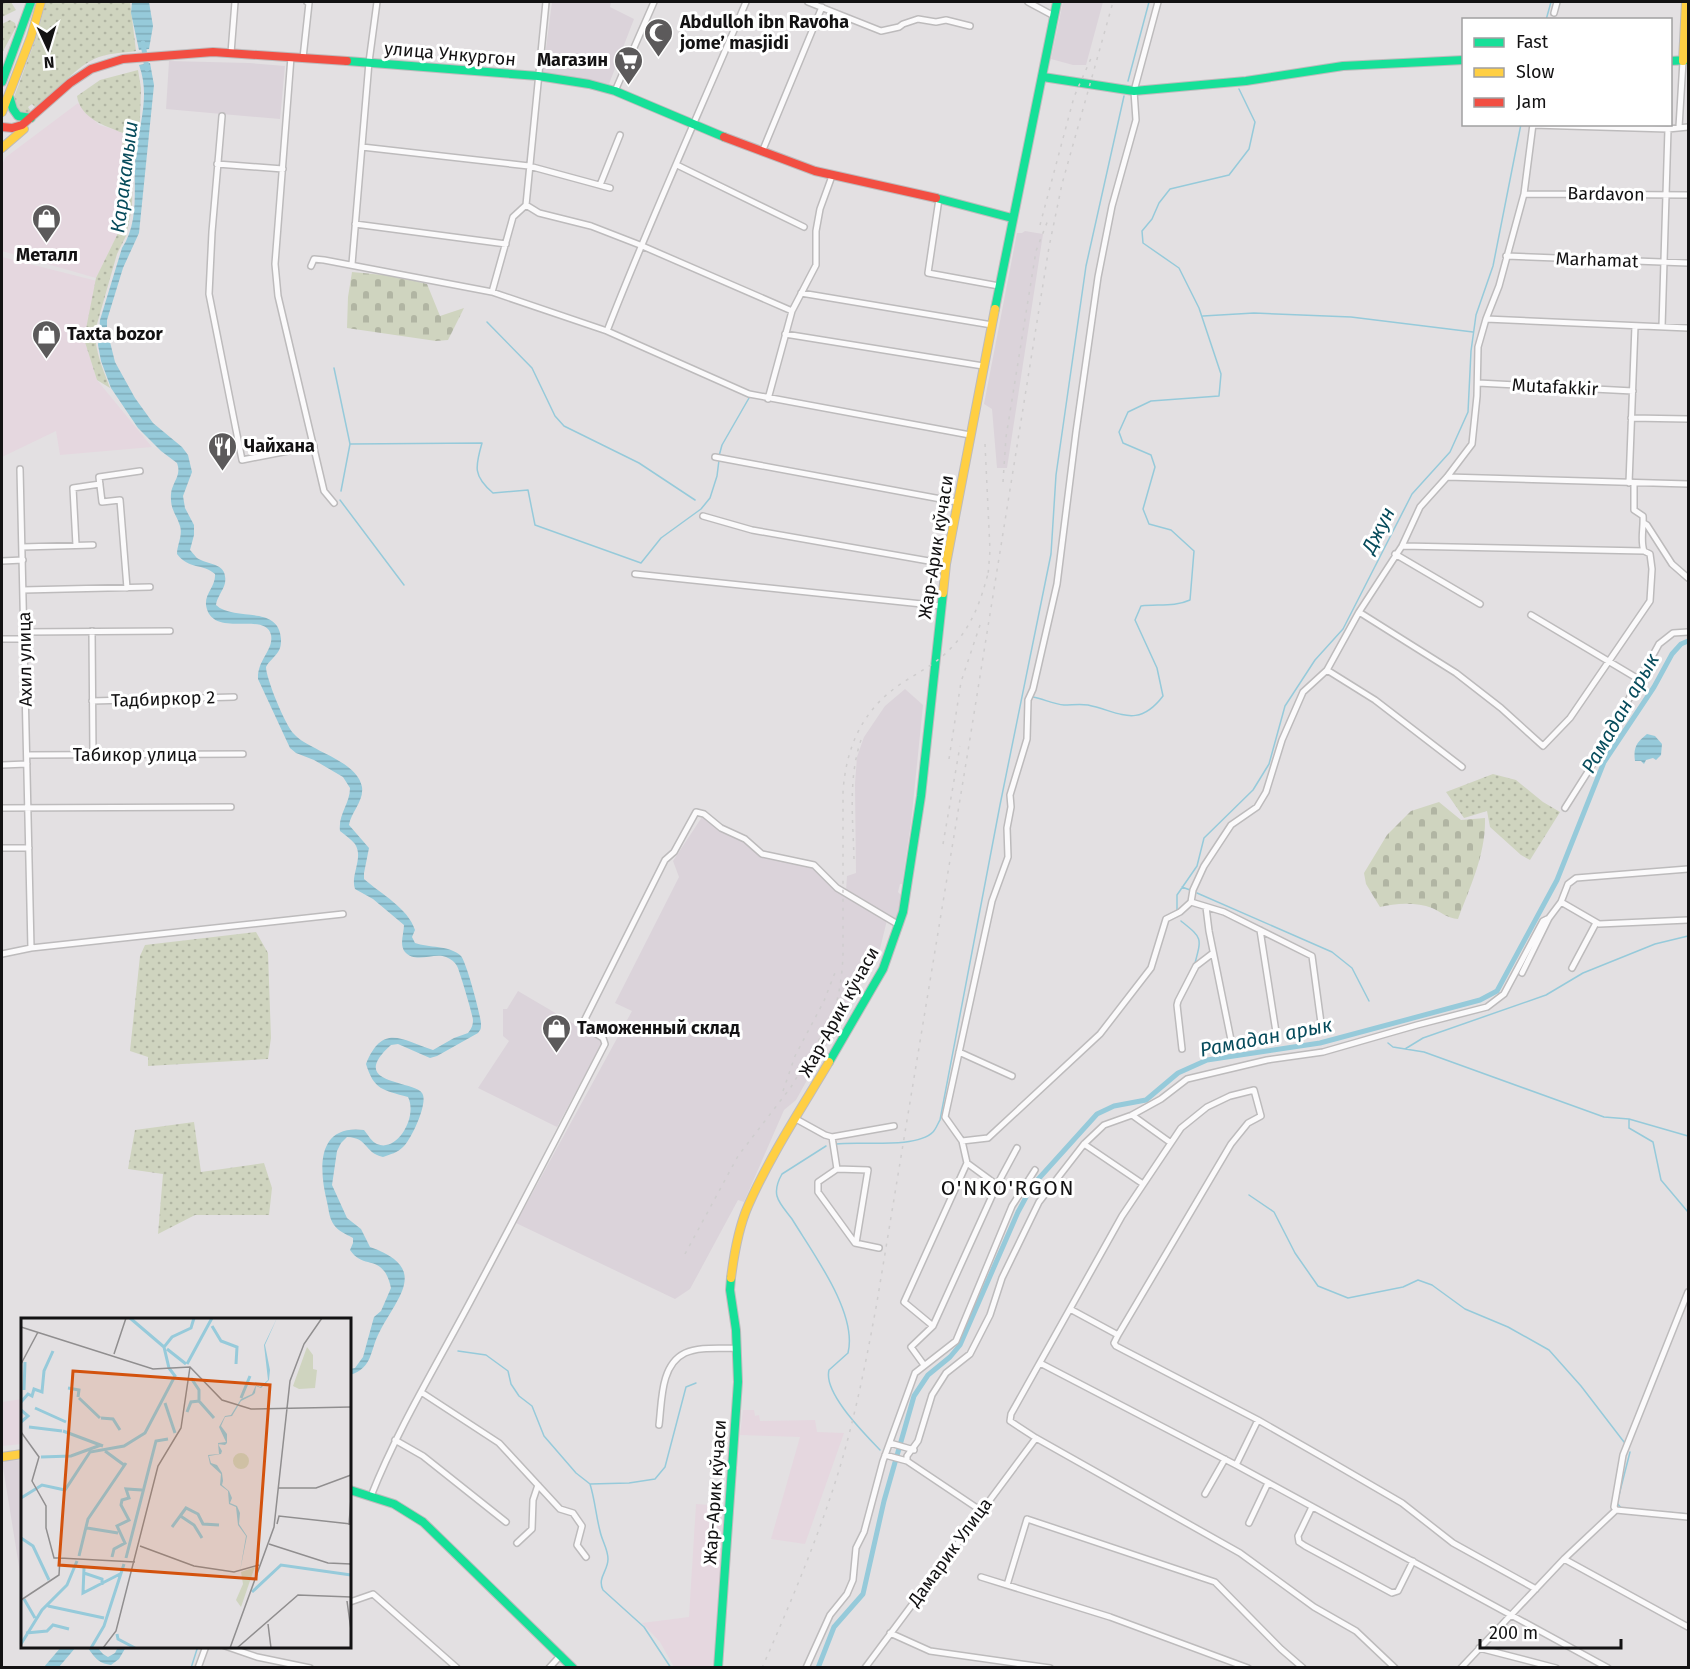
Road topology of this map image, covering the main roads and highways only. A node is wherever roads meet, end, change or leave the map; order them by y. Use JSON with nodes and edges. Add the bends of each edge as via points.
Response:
{"nodes":[{"id":1,"x":31,"y":2,"type":"edge"},
{"id":2,"x":41,"y":2,"type":"edge"},
{"id":3,"x":1057,"y":2,"type":"edge"},
{"id":4,"x":1686,"y":2,"type":"edge"},
{"id":5,"x":20,"y":33,"type":"junction"},
{"id":6,"x":31,"y":37,"type":"junction"},
{"id":7,"x":132,"y":59,"type":"junction"},
{"id":8,"x":1462,"y":60,"type":"edge"},
{"id":9,"x":1686,"y":60,"type":"edge"},
{"id":10,"x":1043,"y":77,"type":"junction"},
{"id":11,"x":2,"y":82,"type":"edge"},
{"id":12,"x":9,"y":94,"type":"junction"},
{"id":13,"x":2,"y":112,"type":"edge"},
{"id":14,"x":31,"y":118,"type":"junction"},
{"id":15,"x":2,"y":127,"type":"edge"},
{"id":16,"x":24,"y":129,"type":"junction"},
{"id":17,"x":2,"y":132,"type":"edge"},
{"id":18,"x":2,"y":148,"type":"edge"},
{"id":19,"x":1012,"y":218,"type":"junction"},
{"id":20,"x":21,"y":1450,"type":"edge"},
{"id":21,"x":2,"y":1451,"type":"edge"},
{"id":22,"x":21,"y":1455,"type":"edge"},
{"id":23,"x":2,"y":1457,"type":"edge"},
{"id":24,"x":351,"y":1490,"type":"edge"},
{"id":25,"x":573,"y":1668,"type":"edge"},
{"id":26,"x":718,"y":1668,"type":"edge"}],
"edges":[{"from":1,"to":5,"type":"main road"},
{"from":2,"to":6,"type":"main road"},
{"from":3,"to":10,"type":"main road","name":"Жар-Арик кўчаси"},
{"from":4,"to":9,"type":"main road"},
{"from":5,"to":6,"type":"main road"},
{"from":5,"to":11,"type":"main road"},
{"from":6,"to":12,"type":"main road"},
{"from":7,"to":14,"type":"main road","via":[[107,63],[84,73]]},
{"from":7,"to":16,"type":"main road","via":[[87,75]]},
{"from":7,"to":19,"type":"main road","name":"улица Ункургон","via":[[231,53],[538,76],[589,84],[832,176]]},
{"from":8,"to":10,"type":"main road","via":[[1343,66],[1246,81],[1134,91]]},
{"from":10,"to":19,"type":"main road","name":"Жар-Арик кўчаси"},
{"from":12,"to":13,"type":"main road"},
{"from":12,"to":14,"type":"main road","via":[[15,113]]},
{"from":14,"to":15,"type":"main road","via":[[15,128]]},
{"from":16,"to":17,"type":"main road"},
{"from":16,"to":18,"type":"main road"},
{"from":19,"to":26,"type":"main road","name":"Жар-Арик кўчаси","via":[[946,564],[919,808],[899,925],[883,969],[747,1208],[735,1249],[730,1290],[738,1382]]},
{"from":20,"to":21,"type":"main road"},
{"from":22,"to":23,"type":"main road"},
{"from":24,"to":25,"type":"main road","via":[[400,1507],[423,1522]]}]}
